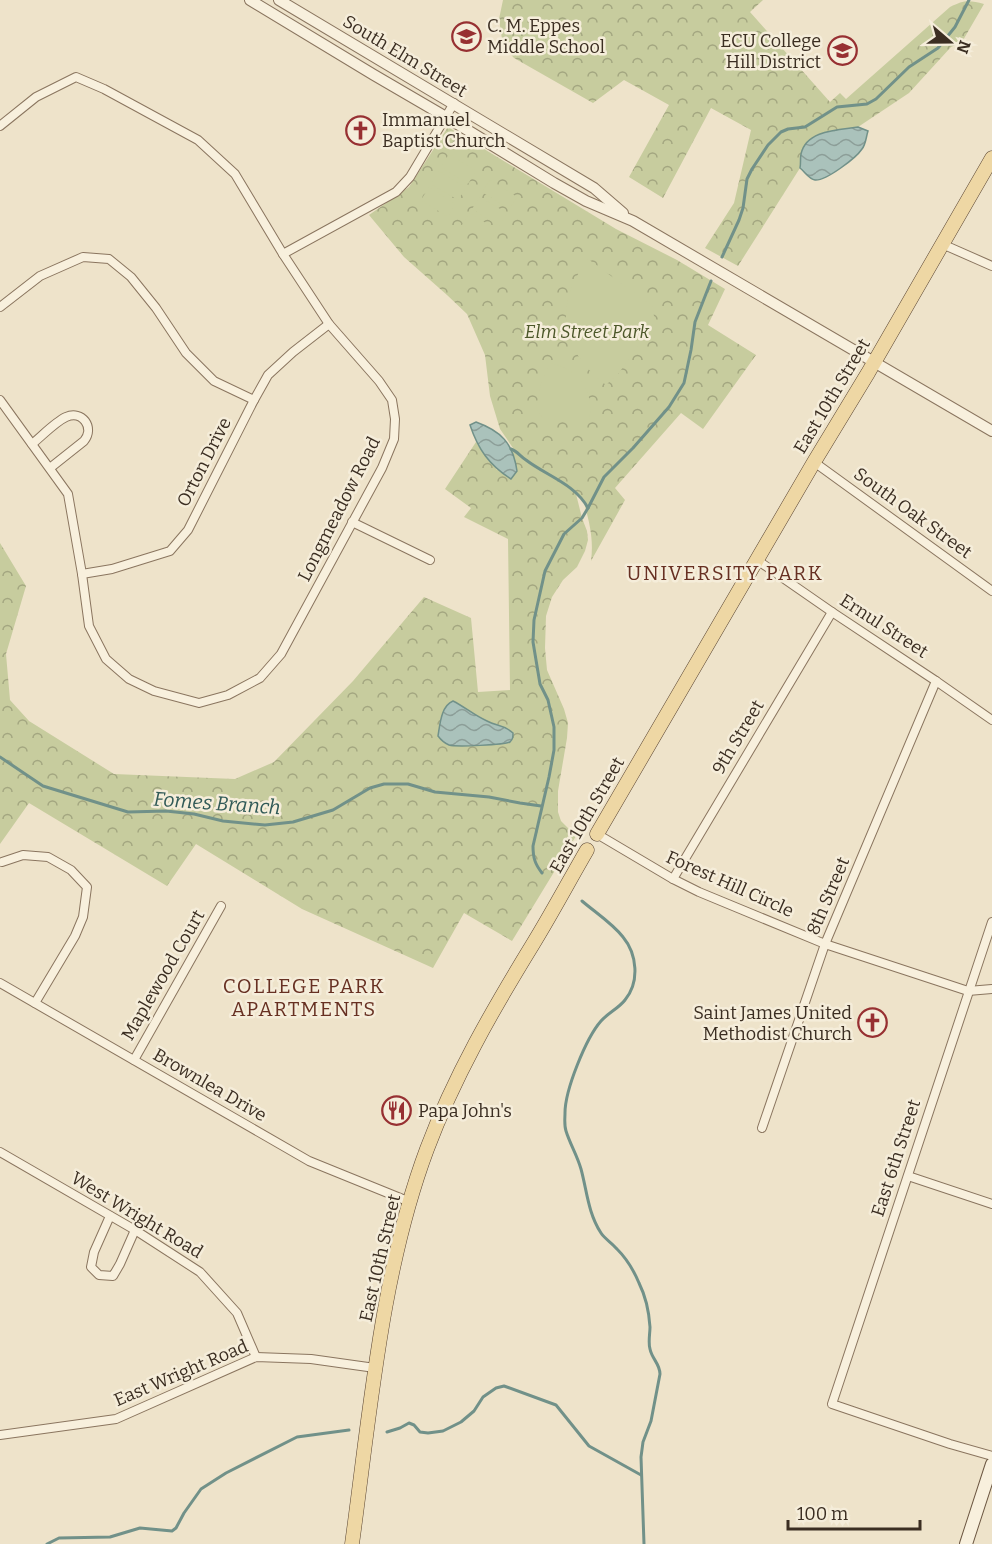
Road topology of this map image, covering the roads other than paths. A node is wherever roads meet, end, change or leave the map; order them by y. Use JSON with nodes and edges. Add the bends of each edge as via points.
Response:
{"nodes":[{"id":1,"x":279,"y":0,"type":"edge"},
{"id":2,"x":254,"y":1,"type":"edge"},
{"id":3,"x":383,"y":62,"type":"junction"},
{"id":4,"x":374,"y":75,"type":"junction"},
{"id":5,"x":454,"y":104,"type":"junction"},
{"id":6,"x":446,"y":117,"type":"junction"},
{"id":7,"x":0,"y":126,"type":"edge"},
{"id":8,"x":992,"y":158,"type":"edge"},
{"id":9,"x":563,"y":169,"type":"junction"},
{"id":10,"x":554,"y":183,"type":"junction"},
{"id":11,"x":594,"y":188,"type":"junction"},
{"id":12,"x":586,"y":201,"type":"junction"},
{"id":13,"x":633,"y":221,"type":"junction"},
{"id":14,"x":942,"y":244,"type":"junction"},
{"id":15,"x":283,"y":254,"type":"junction"},
{"id":16,"x":992,"y":266,"type":"edge"},
{"id":17,"x":0,"y":307,"type":"edge"},
{"id":18,"x":329,"y":324,"type":"junction"},
{"id":19,"x":874,"y":362,"type":"junction"},
{"id":20,"x":0,"y":400,"type":"edge"},
{"id":21,"x":254,"y":400,"type":"junction"},
{"id":22,"x":992,"y":431,"type":"edge"},
{"id":23,"x":32,"y":444,"type":"junction"},
{"id":24,"x":814,"y":462,"type":"junction"},
{"id":25,"x":50,"y":468,"type":"junction"},
{"id":26,"x":352,"y":522,"type":"junction"},
{"id":27,"x":430,"y":560,"type":"dead end"},
{"id":28,"x":757,"y":560,"type":"junction"},
{"id":29,"x":82,"y":574,"type":"junction"},
{"id":30,"x":992,"y":591,"type":"edge"},
{"id":31,"x":832,"y":612,"type":"junction"},
{"id":32,"x":936,"y":681,"type":"junction"},
{"id":33,"x":992,"y":720,"type":"edge"},
{"id":34,"x":597,"y":834,"type":"junction"},
{"id":35,"x":587,"y":850,"type":"joint"},
{"id":36,"x":2,"y":862,"type":"dead end"},
{"id":37,"x":673,"y":879,"type":"junction"},
{"id":38,"x":221,"y":906,"type":"dead end"},
{"id":39,"x":992,"y":922,"type":"edge"},
{"id":40,"x":825,"y":944,"type":"junction"},
{"id":41,"x":0,"y":982,"type":"edge"},
{"id":42,"x":992,"y":989,"type":"edge"},
{"id":43,"x":968,"y":991,"type":"junction"},
{"id":44,"x":35,"y":1003,"type":"junction"},
{"id":45,"x":134,"y":1060,"type":"junction"},
{"id":46,"x":762,"y":1128,"type":"dead end"},
{"id":47,"x":0,"y":1152,"type":"edge"},
{"id":48,"x":908,"y":1176,"type":"junction"},
{"id":49,"x":410,"y":1202,"type":"junction"},
{"id":50,"x":992,"y":1204,"type":"edge"},
{"id":51,"x":110,"y":1216,"type":"junction"},
{"id":52,"x":135,"y":1230,"type":"junction"},
{"id":53,"x":256,"y":1357,"type":"junction"},
{"id":54,"x":375,"y":1368,"type":"junction"},
{"id":55,"x":0,"y":1435,"type":"edge"},
{"id":56,"x":992,"y":1456,"type":"edge"},
{"id":57,"x":992,"y":1464,"type":"edge"},
{"id":58,"x":352,"y":1544,"type":"edge"},
{"id":59,"x":966,"y":1544,"type":"edge"}],
"edges":[{"from":1,"to":3,"type":"street","name":"South Elm Street"},
{"from":2,"to":4,"type":"street","name":"South Elm Street"},
{"from":3,"to":4,"type":"street"},
{"from":3,"to":5,"type":"street","name":"South Elm Street"},
{"from":4,"to":6,"type":"street","name":"South Elm Street"},
{"from":5,"to":6,"type":"street"},
{"from":5,"to":9,"type":"street","name":"South Elm Street"},
{"from":6,"to":10,"type":"street","name":"South Elm Street"},
{"from":6,"to":15,"type":"street","via":[[410,177],[396,192]]},
{"from":7,"to":15,"type":"street","name":"Longmeadow Road","via":[[36,97],[76,77],[104,89],[206,147],[235,174]]},
{"from":8,"to":14,"type":"main road","name":"East 10th Street"},
{"from":9,"to":10,"type":"street"},
{"from":9,"to":11,"type":"street","name":"South Elm Street"},
{"from":10,"to":12,"type":"street","name":"South Elm Street"},
{"from":11,"to":12,"type":"street"},
{"from":11,"to":13,"type":"street","name":"South Elm Street"},
{"from":12,"to":13,"type":"street","name":"South Elm Street"},
{"from":13,"to":19,"type":"street","name":"South Elm Street"},
{"from":14,"to":16,"type":"street"},
{"from":14,"to":19,"type":"main road","name":"East 10th Street"},
{"from":15,"to":18,"type":"street","name":"Longmeadow Road"},
{"from":17,"to":21,"type":"street","via":[[40,276],[83,256],[109,259],[131,277],[186,353],[214,381]]},
{"from":18,"to":21,"type":"street","name":"Orton Drive","via":[[268,375]]},
{"from":18,"to":26,"type":"street","name":"Longmeadow Road","via":[[379,381],[392,400],[395,419],[394,439],[382,468]]},
{"from":19,"to":22,"type":"street","name":"South Elm Street"},
{"from":19,"to":24,"type":"main road","name":"East 10th Street"},
{"from":20,"to":23,"type":"street","name":"Longmeadow Road"},
{"from":21,"to":29,"type":"street","name":"Orton Drive","via":[[188,530],[170,551]]},
{"from":23,"to":25,"type":"street","name":"Longmeadow Road"},
{"from":23,"to":25,"type":"street","via":[[66,417],[80,417],[87,423],[89,435]]},
{"from":24,"to":28,"type":"main road","name":"East 10th Street"},
{"from":24,"to":30,"type":"street","name":"South Oak Street"},
{"from":25,"to":29,"type":"street","name":"Longmeadow Road","via":[[68,494]]},
{"from":26,"to":27,"type":"street"},
{"from":26,"to":29,"type":"street","name":"Longmeadow Road","via":[[281,654],[260,678],[228,695],[199,703],[154,691],[129,679],[106,659],[88,626]]},
{"from":28,"to":31,"type":"street","name":"Ernul Street"},
{"from":28,"to":34,"type":"main road","name":"East 10th Street"},
{"from":31,"to":32,"type":"street","name":"Ernul Street"},
{"from":31,"to":37,"type":"street","name":"9th Street"},
{"from":32,"to":33,"type":"street","name":"Ernul Street"},
{"from":32,"to":40,"type":"street","name":"8th Street"},
{"from":34,"to":35,"type":"main road","name":"East 10th Street"},
{"from":34,"to":37,"type":"street","name":"Forest Hill Circle"},
{"from":35,"to":49,"type":"main road","name":"East 10th Street","via":[[456,1083]]},
{"from":36,"to":44,"type":"street","via":[[22,855],[48,857],[87,886],[83,917],[75,936]]},
{"from":37,"to":40,"type":"street","name":"Forest Hill Circle"},
{"from":38,"to":45,"type":"street","name":"Maplewood Court"},
{"from":39,"to":43,"type":"street","name":"East 6th Street"},
{"from":40,"to":43,"type":"street","name":"Forest Hill Circle"},
{"from":40,"to":46,"type":"street","name":"8th Street"},
{"from":41,"to":44,"type":"street","name":"Brownlea Drive"},
{"from":42,"to":43,"type":"street","name":"Forest Hill Circle"},
{"from":43,"to":48,"type":"street","name":"East 6th Street"},
{"from":44,"to":45,"type":"street","name":"Brownlea Drive"},
{"from":45,"to":49,"type":"street","name":"Brownlea Drive","via":[[309,1161]]},
{"from":47,"to":51,"type":"street","name":"West Wright Road"},
{"from":48,"to":50,"type":"street"},
{"from":48,"to":56,"type":"street","name":"East 6th Street","via":[[832,1404]]},
{"from":49,"to":54,"type":"main road","name":"East 10th Street"},
{"from":51,"to":52,"type":"street","name":"West Wright Road"},
{"from":51,"to":52,"type":"street","via":[[93,1252],[91,1267],[99,1275],[113,1276]]},
{"from":52,"to":53,"type":"street","name":"West Wright Road","via":[[200,1272],[237,1313]]},
{"from":53,"to":54,"type":"street","name":"East Wright Road"},
{"from":53,"to":55,"type":"street","name":"East Wright Road","via":[[116,1419]]},
{"from":54,"to":58,"type":"main road","name":"East 10th Street"},
{"from":57,"to":59,"type":"main road"}]}
